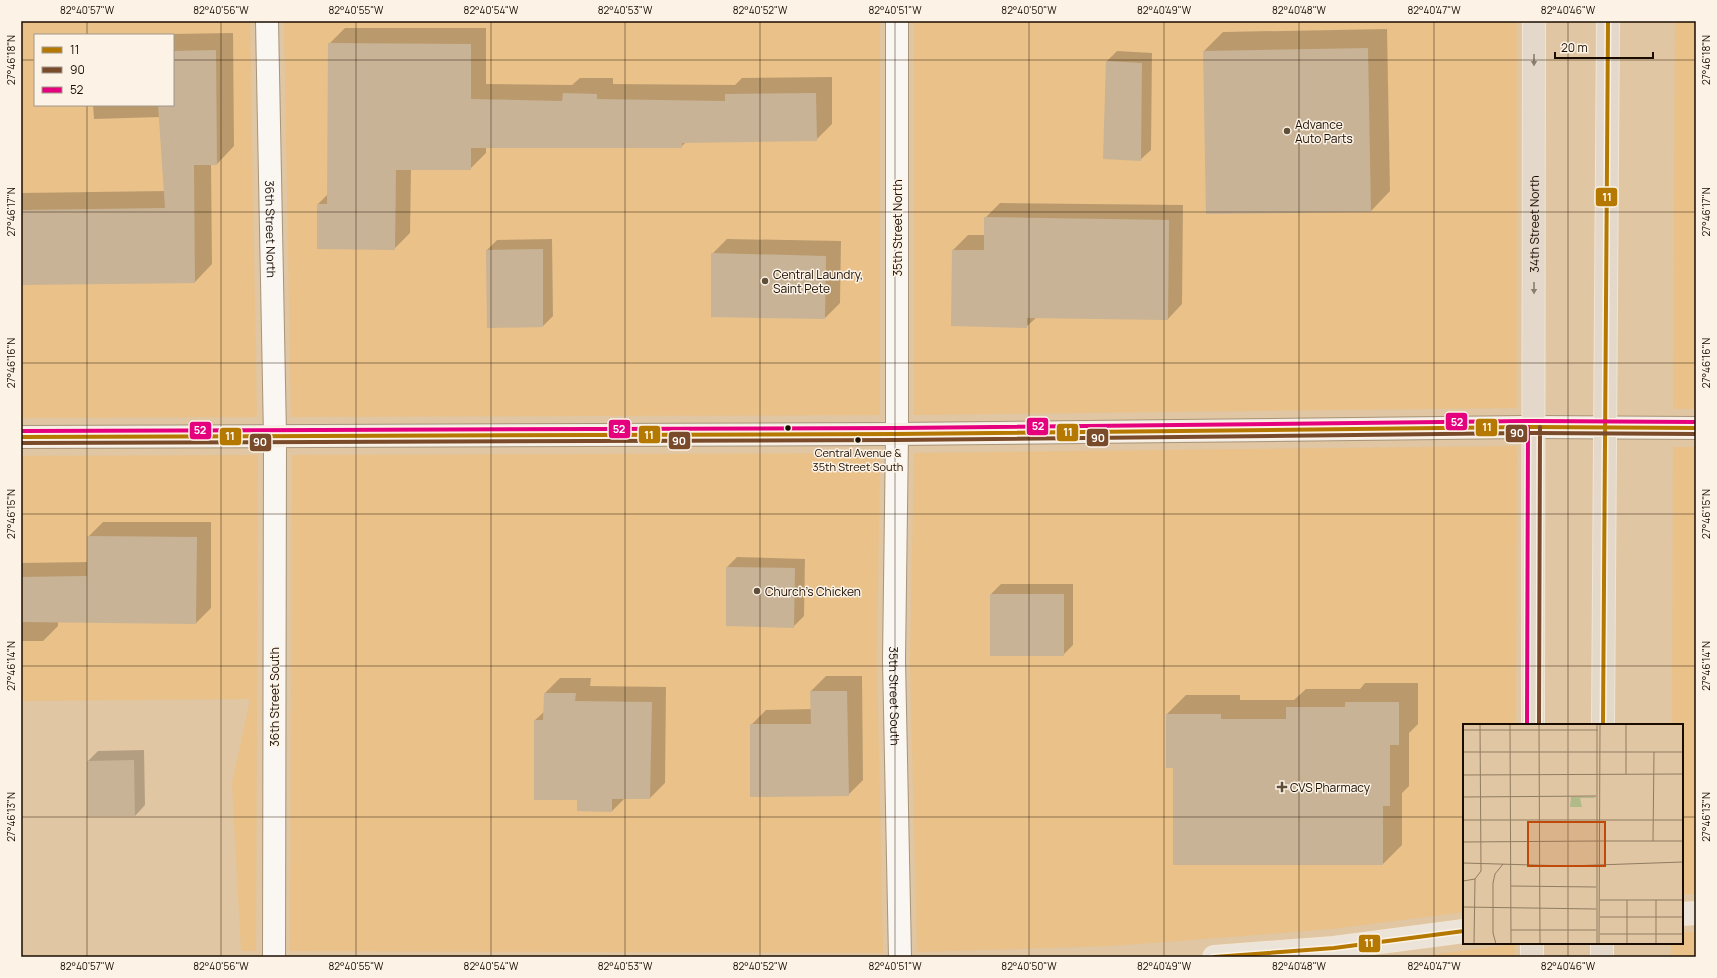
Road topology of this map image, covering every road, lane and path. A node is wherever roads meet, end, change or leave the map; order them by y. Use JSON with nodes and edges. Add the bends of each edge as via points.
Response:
{"nodes":[{"id":1,"x":267,"y":21,"type":"edge"},
{"id":2,"x":897,"y":21,"type":"edge"},
{"id":3,"x":1534,"y":21,"type":"edge"},
{"id":4,"x":1608,"y":21,"type":"edge"},
{"id":5,"x":1534,"y":427,"type":"junction"},
{"id":6,"x":1604,"y":427,"type":"junction"},
{"id":7,"x":1696,"y":428,"type":"edge"},
{"id":8,"x":897,"y":434,"type":"junction"},
{"id":9,"x":275,"y":436,"type":"junction"},
{"id":10,"x":21,"y":437,"type":"edge"},
{"id":11,"x":1533,"y":724,"type":"edge"},
{"id":12,"x":1603,"y":724,"type":"edge"},
{"id":13,"x":1696,"y":913,"type":"edge"},
{"id":14,"x":1683,"y":914,"type":"edge"},
{"id":15,"x":1463,"y":931,"type":"edge"},
{"id":16,"x":1532,"y":944,"type":"edge"},
{"id":17,"x":1602,"y":944,"type":"edge"},
{"id":18,"x":274,"y":957,"type":"edge"},
{"id":19,"x":900,"y":957,"type":"edge"},
{"id":20,"x":1214,"y":957,"type":"edge"},
{"id":21,"x":1532,"y":957,"type":"edge"},
{"id":22,"x":1602,"y":957,"type":"edge"}],
"edges":[{"from":1,"to":9,"type":"street","name":"36th Street North"},
{"from":2,"to":8,"type":"street","name":"35th Street North"},
{"from":3,"to":5,"type":"highway","name":"34th Street North","one_way":true},
{"from":4,"to":6,"type":"highway"},
{"from":5,"to":6,"type":"main road"},
{"from":5,"to":8,"type":"main road"},
{"from":5,"to":11,"type":"highway","name":"34th Street North"},
{"from":6,"to":7,"type":"main road"},
{"from":6,"to":12,"type":"highway"},
{"from":8,"to":9,"type":"main road"},
{"from":8,"to":19,"type":"street","name":"35th Street South","via":[[894,660]]},
{"from":9,"to":10,"type":"main road"},
{"from":9,"to":18,"type":"street","name":"36th Street South"},
{"from":13,"to":14,"type":"main road"},
{"from":15,"to":20,"type":"main road","via":[[1334,948]]},
{"from":16,"to":21,"type":"highway"},
{"from":17,"to":22,"type":"highway"}]}
